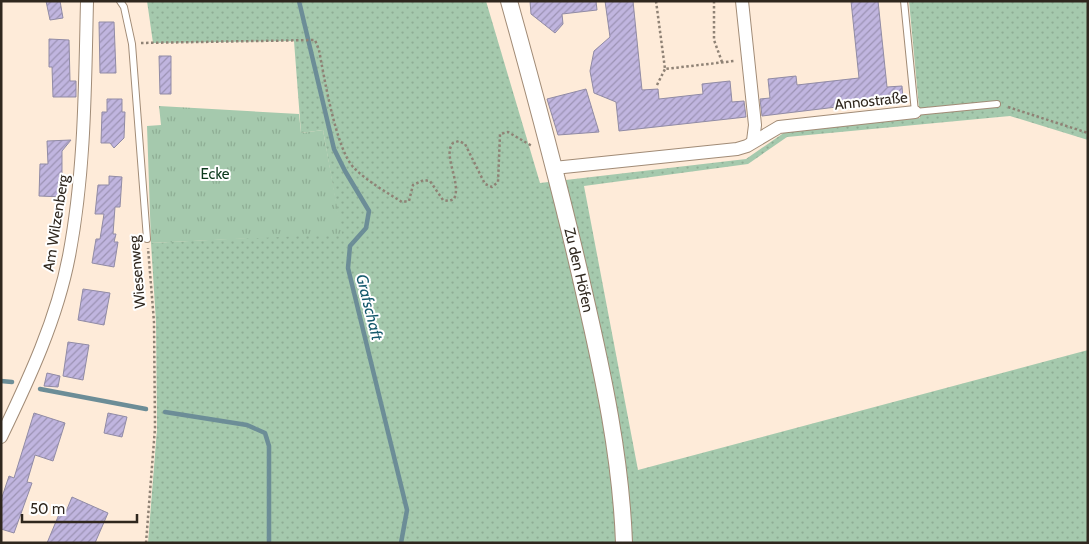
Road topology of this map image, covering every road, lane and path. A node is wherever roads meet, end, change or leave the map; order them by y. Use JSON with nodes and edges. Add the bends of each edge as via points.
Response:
{"nodes":[{"id":1,"x":87,"y":1,"type":"edge"},
{"id":2,"x":120,"y":1,"type":"edge"},
{"id":3,"x":509,"y":1,"type":"edge"},
{"id":4,"x":656,"y":1,"type":"edge"},
{"id":5,"x":714,"y":1,"type":"edge"},
{"id":6,"x":742,"y":1,"type":"edge"},
{"id":7,"x":904,"y":1,"type":"edge"},
{"id":8,"x":132,"y":44,"type":"junction"},
{"id":9,"x":748,"y":59,"type":"junction"},
{"id":10,"x":722,"y":62,"type":"junction"},
{"id":11,"x":665,"y":69,"type":"junction"},
{"id":12,"x":657,"y":85,"type":"dead end"},
{"id":13,"x":997,"y":104,"type":"joint"},
{"id":14,"x":915,"y":112,"type":"junction"},
{"id":15,"x":1088,"y":133,"type":"edge"},
{"id":16,"x":753,"y":141,"type":"junction"},
{"id":17,"x":553,"y":163,"type":"junction"},
{"id":18,"x":147,"y":239,"type":"joint"},
{"id":19,"x":1,"y":437,"type":"edge"},
{"id":20,"x":146,"y":543,"type":"edge"},
{"id":21,"x":624,"y":543,"type":"edge"}],
"edges":[{"from":1,"to":19,"type":"street","name":"Am Wilzenberg","via":[[82,151],[69,256],[40,352]]},
{"from":2,"to":8,"type":"lane","name":"Wiesenweg","via":[[124,6]]},
{"from":3,"to":17,"type":"street","name":"Zu den Höfen"},
{"from":4,"to":11,"type":"path"},
{"from":5,"to":10,"type":"path","via":[[714,40]]},
{"from":6,"to":9,"type":"street"},
{"from":7,"to":14,"type":"lane"},
{"from":8,"to":17,"type":"path","via":[[314,39],[347,157],[359,173],[402,202],[409,201],[414,185],[424,180],[430,182],[443,200],[454,199],[449,150],[456,142],[467,146],[489,187],[498,182],[498,137],[501,132],[508,132]]},
{"from":8,"to":18,"type":"lane","name":"Wiesenweg"},
{"from":9,"to":10,"type":"path"},
{"from":9,"to":16,"type":"street","via":[[755,125]]},
{"from":10,"to":11,"type":"path"},
{"from":11,"to":12,"type":"path"},
{"from":13,"to":14,"type":"lane","name":"Annostraße"},
{"from":13,"to":15,"type":"path"},
{"from":14,"to":16,"type":"street","name":"Annostraße","via":[[779,127]]},
{"from":16,"to":17,"type":"street","name":"Annostraße","via":[[737,149]]},
{"from":17,"to":21,"type":"street","name":"Zu den Höfen","via":[[569,223],[614,438]]},
{"from":18,"to":20,"type":"path","name":"Wiesenweg","via":[[154,322],[155,406]]}]}
